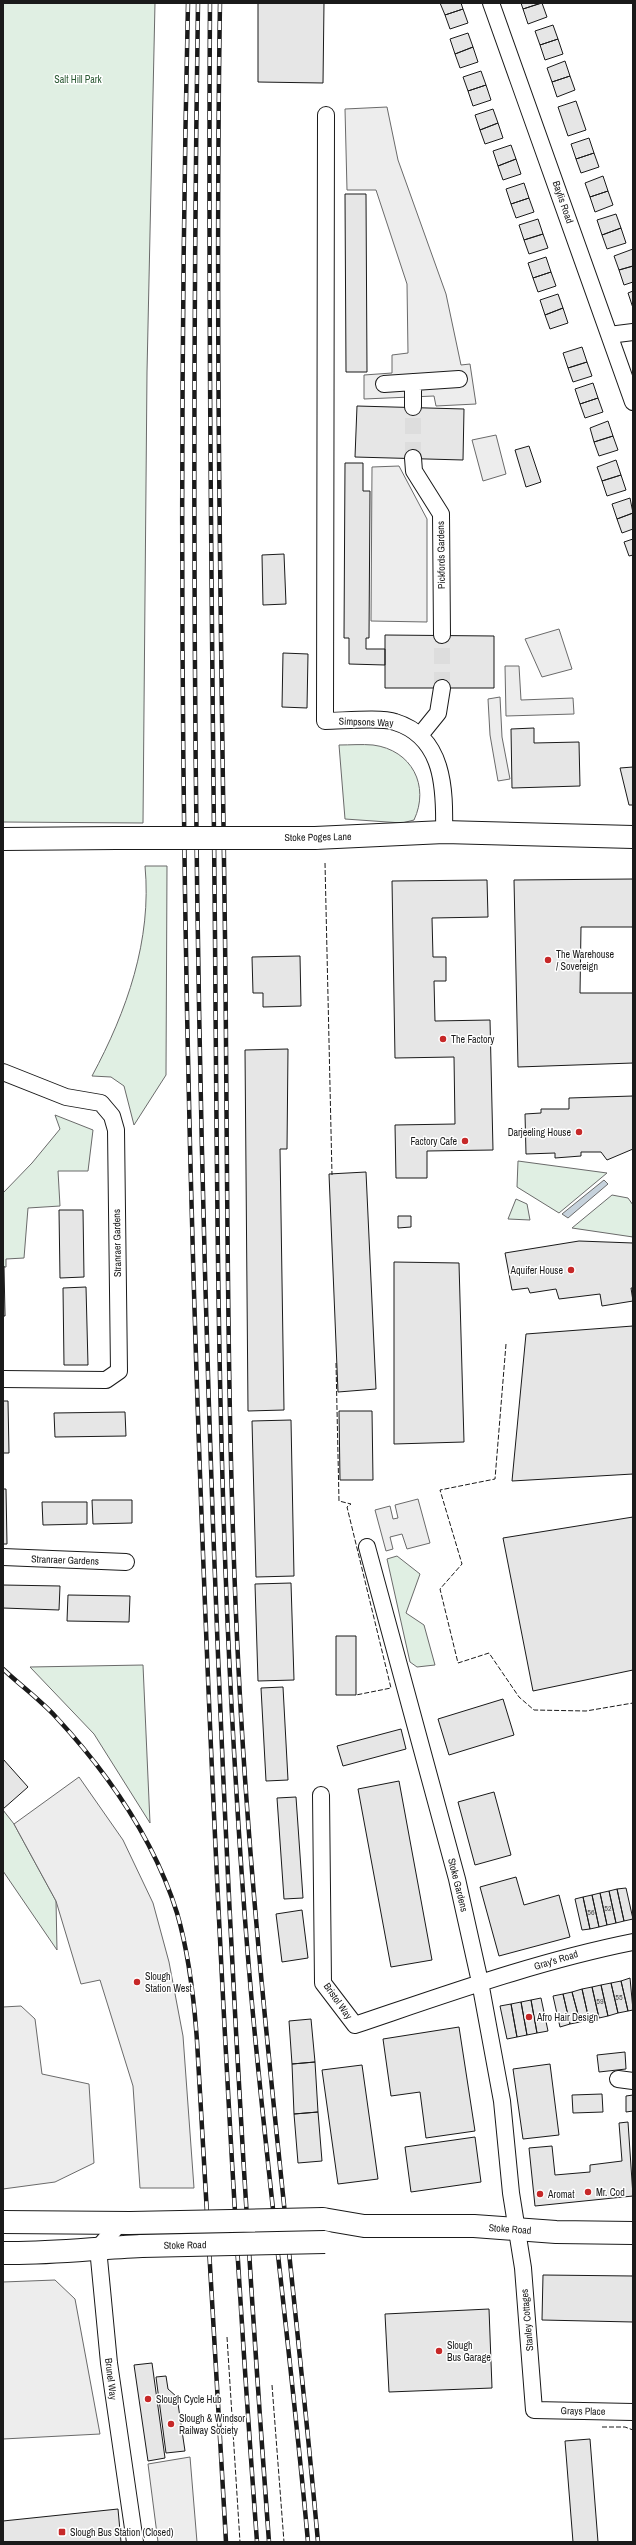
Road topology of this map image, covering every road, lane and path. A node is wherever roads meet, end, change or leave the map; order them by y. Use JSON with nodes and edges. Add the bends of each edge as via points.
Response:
{"nodes":[{"id":1,"x":491,"y":3,"type":"edge"},
{"id":2,"x":326,"y":115,"type":"dead end"},
{"id":3,"x":633,"y":332,"type":"edge"},
{"id":4,"x":609,"y":335,"type":"junction"},
{"id":5,"x":459,"y":379,"type":"dead end"},
{"id":6,"x":413,"y":382,"type":"junction"},
{"id":7,"x":384,"y":384,"type":"dead end"},
{"id":8,"x":633,"y":402,"type":"edge"},
{"id":9,"x":413,"y":408,"type":"tunnel mouth"},
{"id":10,"x":413,"y":458,"type":"tunnel mouth"},
{"id":11,"x":442,"y":635,"type":"tunnel mouth"},
{"id":12,"x":442,"y":688,"type":"tunnel mouth"},
{"id":13,"x":421,"y":734,"type":"junction"},
{"id":14,"x":444,"y":832,"type":"junction"},
{"id":15,"x":633,"y":837,"type":"edge"},
{"id":16,"x":3,"y":839,"type":"edge"},
{"id":17,"x":3,"y":1072,"type":"edge"},
{"id":18,"x":3,"y":1379,"type":"edge"},
{"id":19,"x":367,"y":1547,"type":"dead end"},
{"id":20,"x":3,"y":1557,"type":"edge"},
{"id":21,"x":126,"y":1562,"type":"dead end"},
{"id":22,"x":320,"y":1795,"type":"dead end"},
{"id":23,"x":633,"y":1942,"type":"edge"},
{"id":24,"x":480,"y":1982,"type":"junction"},
{"id":25,"x":3,"y":2222,"type":"edge"},
{"id":26,"x":125,"y":2223,"type":"junction"},
{"id":27,"x":364,"y":2226,"type":"junction"},
{"id":28,"x":517,"y":2230,"type":"junction"},
{"id":29,"x":633,"y":2233,"type":"edge"},
{"id":30,"x":98,"y":2248,"type":"junction"},
{"id":31,"x":3,"y":2253,"type":"edge"},
{"id":32,"x":534,"y":2410,"type":"joint"},
{"id":33,"x":633,"y":2412,"type":"edge"},
{"id":34,"x":135,"y":2542,"type":"edge"}],
"edges":[{"from":1,"to":4,"type":"street","name":"Baylis Road"},
{"from":2,"to":13,"type":"street","name":"Simpsons Way","via":[[325,721],[395,722]]},
{"from":3,"to":4,"type":"street"},
{"from":4,"to":8,"type":"street","name":"Baylis Road"},
{"from":5,"to":6,"type":"street"},
{"from":6,"to":7,"type":"street"},
{"from":6,"to":9,"type":"street"},
{"from":10,"to":11,"type":"street","name":"Pickfords Gardens","via":[[414,471],[441,514]]},
{"from":12,"to":13,"type":"street","via":[[438,713]]},
{"from":13,"to":14,"type":"street","via":[[440,767]]},
{"from":14,"to":15,"type":"main road","name":"Stoke Poges Lane"},
{"from":14,"to":16,"type":"main road","name":"Stoke Poges Lane","bridge":true,"via":[[315,838]]},
{"from":17,"to":18,"type":"street","name":"Stranraer Gardens","via":[[66,1097],[101,1103],[112,1116],[116,1130],[119,1371],[106,1380]]},
{"from":19,"to":24,"type":"street","name":"Stoke Gardens","via":[[457,1879]]},
{"from":20,"to":21,"type":"street","name":"Stranraer Gardens"},
{"from":22,"to":24,"type":"street","name":"Bristol Way","via":[[323,1983],[355,2026]]},
{"from":23,"to":24,"type":"street","name":"Gray's Road","via":[[581,1952]]},
{"from":24,"to":28,"type":"street","name":"Stoke Gardens","via":[[502,2101]]},
{"from":25,"to":26,"type":"main road","name":"Stoke Road"},
{"from":26,"to":27,"type":"main road","name":"Stoke Road","bridge":true,"via":[[323,2219]]},
{"from":26,"to":30,"type":"street"},
{"from":27,"to":28,"type":"main road","name":"Stoke Road","via":[[474,2226]]},
{"from":27,"to":30,"type":"main road","name":"Stoke Road","bridge":true,"via":[[325,2242]]},
{"from":28,"to":29,"type":"main road","name":"Stoke Road"},
{"from":28,"to":32,"type":"street","name":"Stanley Cottages","via":[[523,2268]]},
{"from":30,"to":31,"type":"main road","name":"Stoke Road","via":[[41,2254]]},
{"from":30,"to":34,"type":"street","name":"Brunel Way","via":[[109,2363]]},
{"from":32,"to":33,"type":"street","name":"Grays Place"}]}
